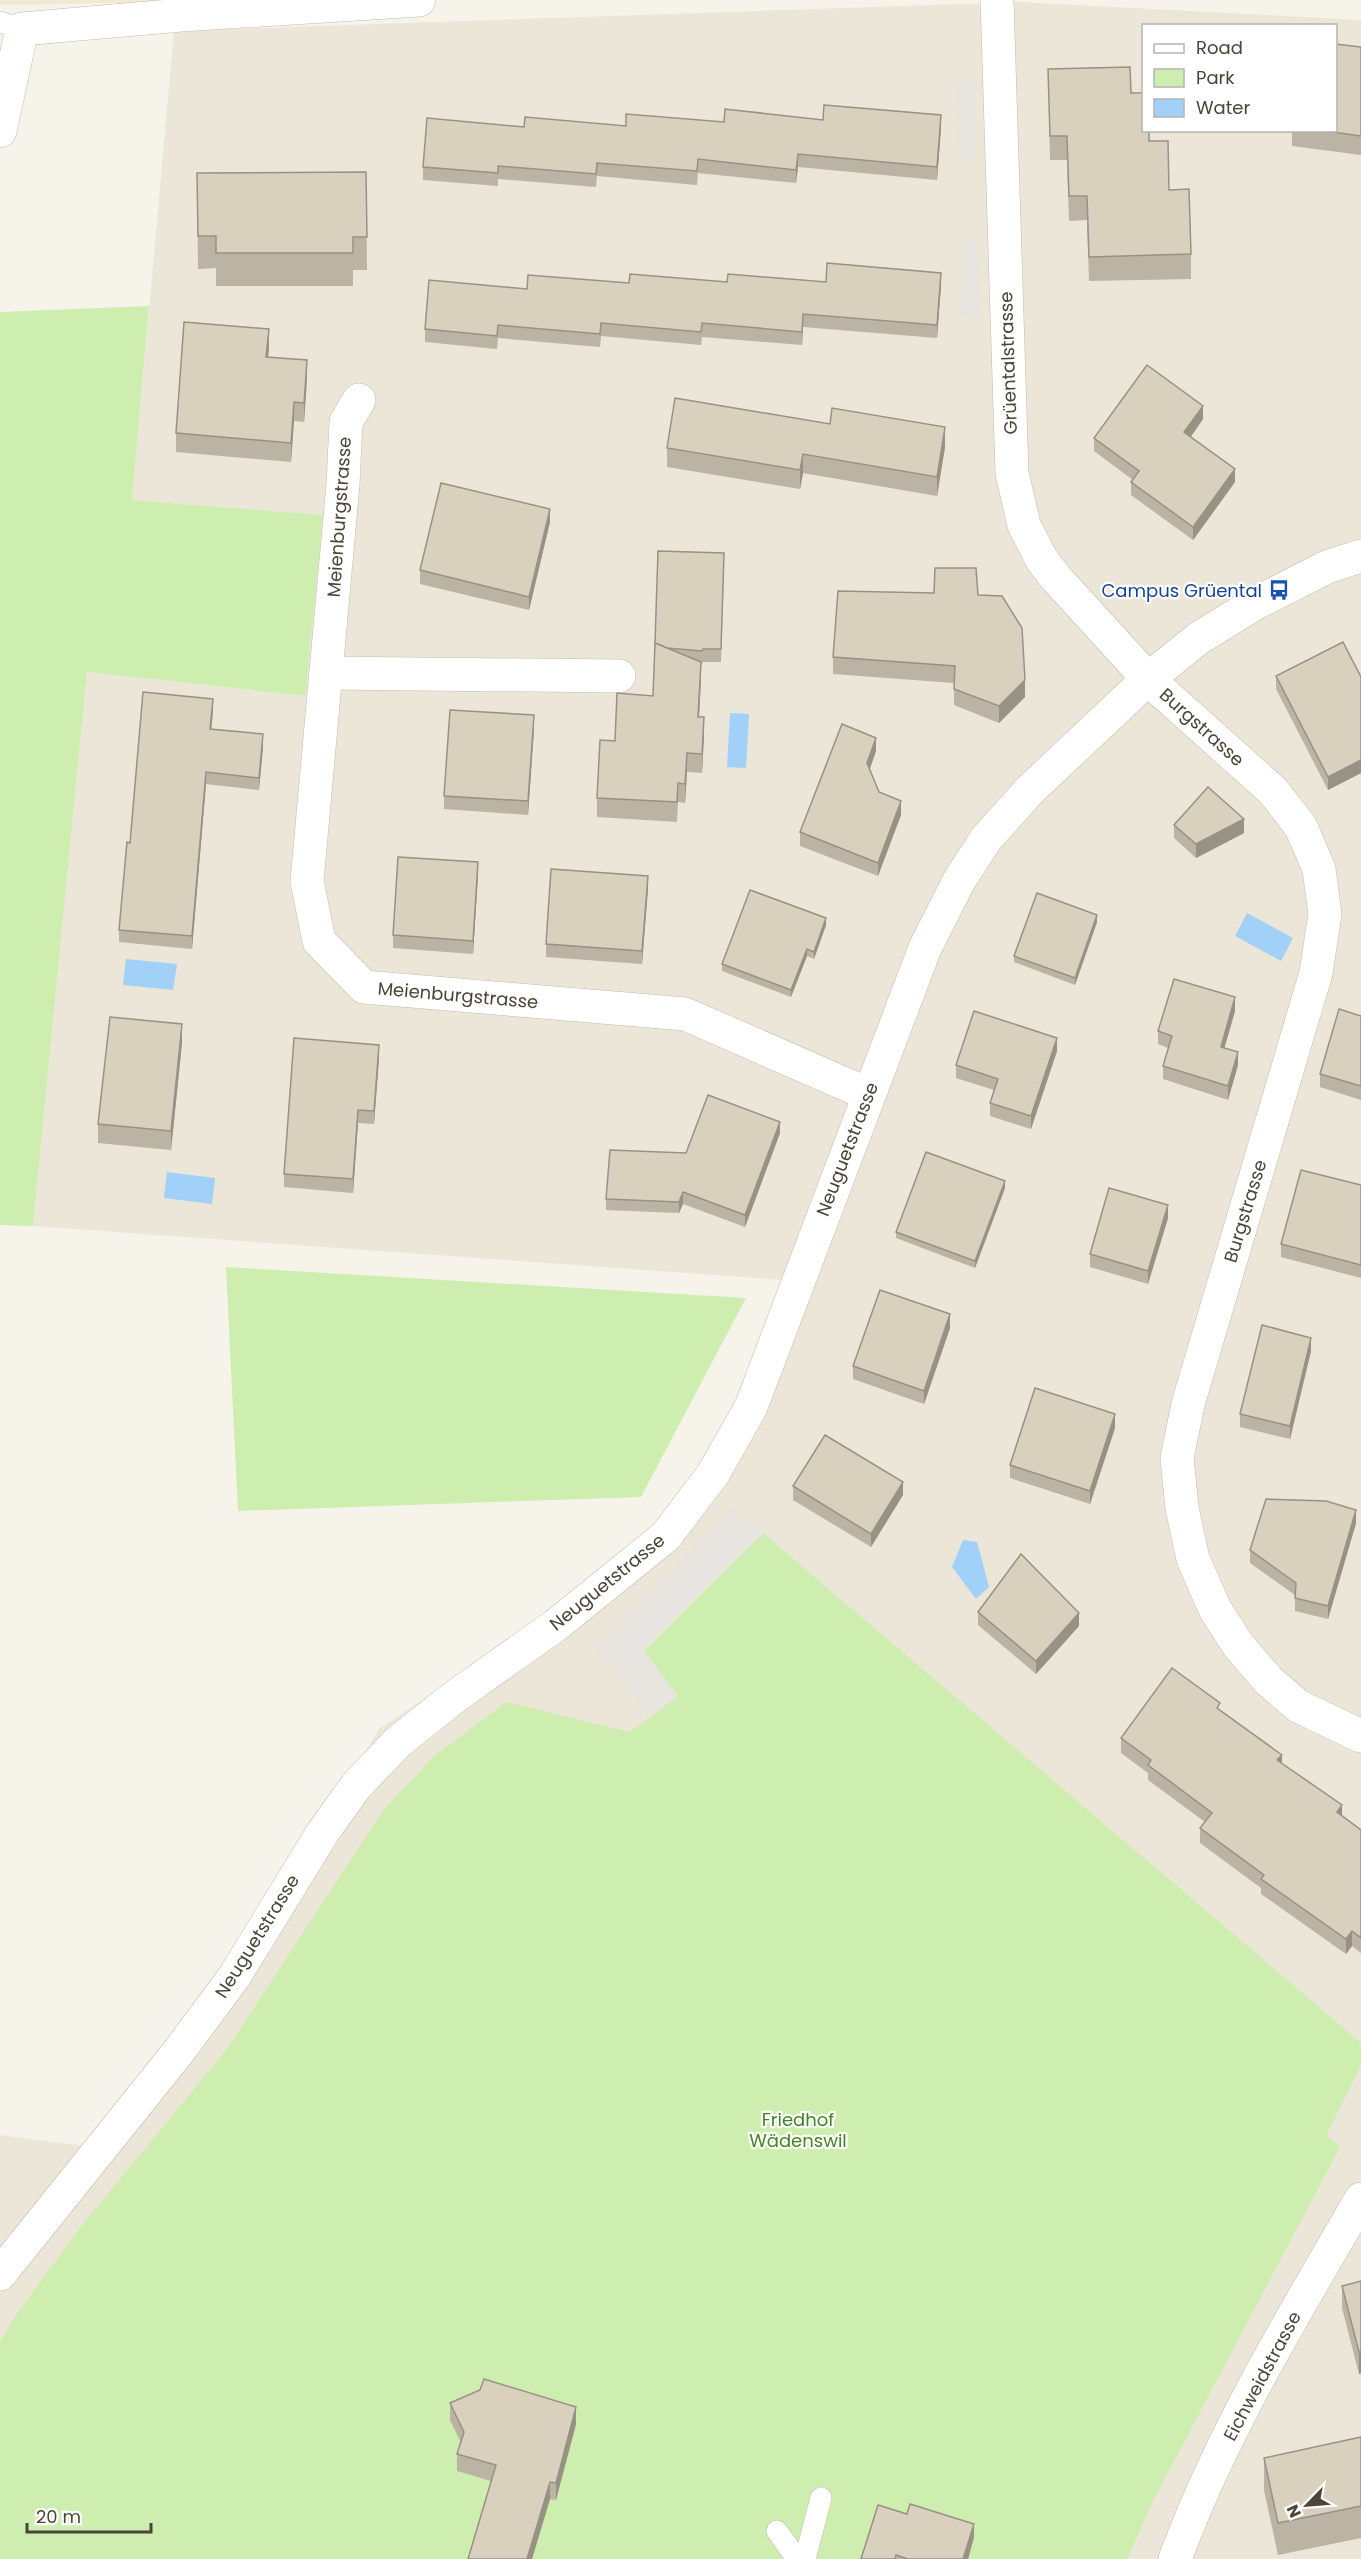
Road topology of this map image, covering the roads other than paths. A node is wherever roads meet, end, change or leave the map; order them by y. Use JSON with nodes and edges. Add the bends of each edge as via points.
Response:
{"nodes":[{"id":1,"x":419,"y":0,"type":"edge"},
{"id":2,"x":997,"y":0,"type":"edge"},
{"id":3,"x":11,"y":25,"type":"edge"},
{"id":4,"x":0,"y":131,"type":"edge"},
{"id":5,"x":359,"y":400,"type":"dead end"},
{"id":6,"x":1361,"y":556,"type":"edge"},
{"id":7,"x":326,"y":673,"type":"junction"},
{"id":8,"x":618,"y":676,"type":"dead end"},
{"id":9,"x":1148,"y":679,"type":"junction"},
{"id":10,"x":868,"y":1094,"type":"junction"},
{"id":11,"x":1361,"y":1736,"type":"edge"},
{"id":12,"x":1361,"y":2199,"type":"edge"},
{"id":13,"x":0,"y":2274,"type":"edge"},
{"id":14,"x":822,"y":2498,"type":"dead end"},
{"id":15,"x":777,"y":2531,"type":"dead end"},
{"id":16,"x":797,"y":2559,"type":"edge"},
{"id":17,"x":805,"y":2559,"type":"edge"},
{"id":18,"x":1175,"y":2559,"type":"edge"}],
"edges":[{"from":1,"to":3,"type":"street"},
{"from":2,"to":9,"type":"street","name":"Grüentalstrasse","via":[[1012,473],[1024,525],[1042,560]]},
{"from":3,"to":4,"type":"street"},
{"from":5,"to":7,"type":"street","name":"Meienburgstrasse","via":[[346,422]]},
{"from":6,"to":9,"type":"street","via":[[1327,567],[1247,609],[1199,638]]},
{"from":7,"to":8,"type":"street"},
{"from":7,"to":10,"type":"street","name":"Meienburgstrasse","via":[[307,881],[319,941],[364,987],[685,1014]]},
{"from":9,"to":10,"type":"street","name":"Neuguetstrasse","via":[[1030,790],[986,839],[960,879],[925,948]]},
{"from":9,"to":11,"type":"street","name":"Burgstrasse","via":[[1273,791],[1301,827],[1319,869],[1324,914],[1316,973],[1188,1404],[1177,1458],[1182,1509],[1193,1559],[1215,1609],[1238,1644],[1269,1681],[1298,1706]]},
{"from":10,"to":13,"type":"street","name":"Neuguetstrasse","via":[[751,1407],[713,1474],[666,1536],[556,1625],[417,1727],[356,1786],[322,1832],[234,1977]]},
{"from":12,"to":18,"type":"street","name":"Eichweidstrasse","via":[[1270,2356],[1196,2503]]},
{"from":14,"to":17,"type":"lane"},
{"from":15,"to":16,"type":"lane"}]}
